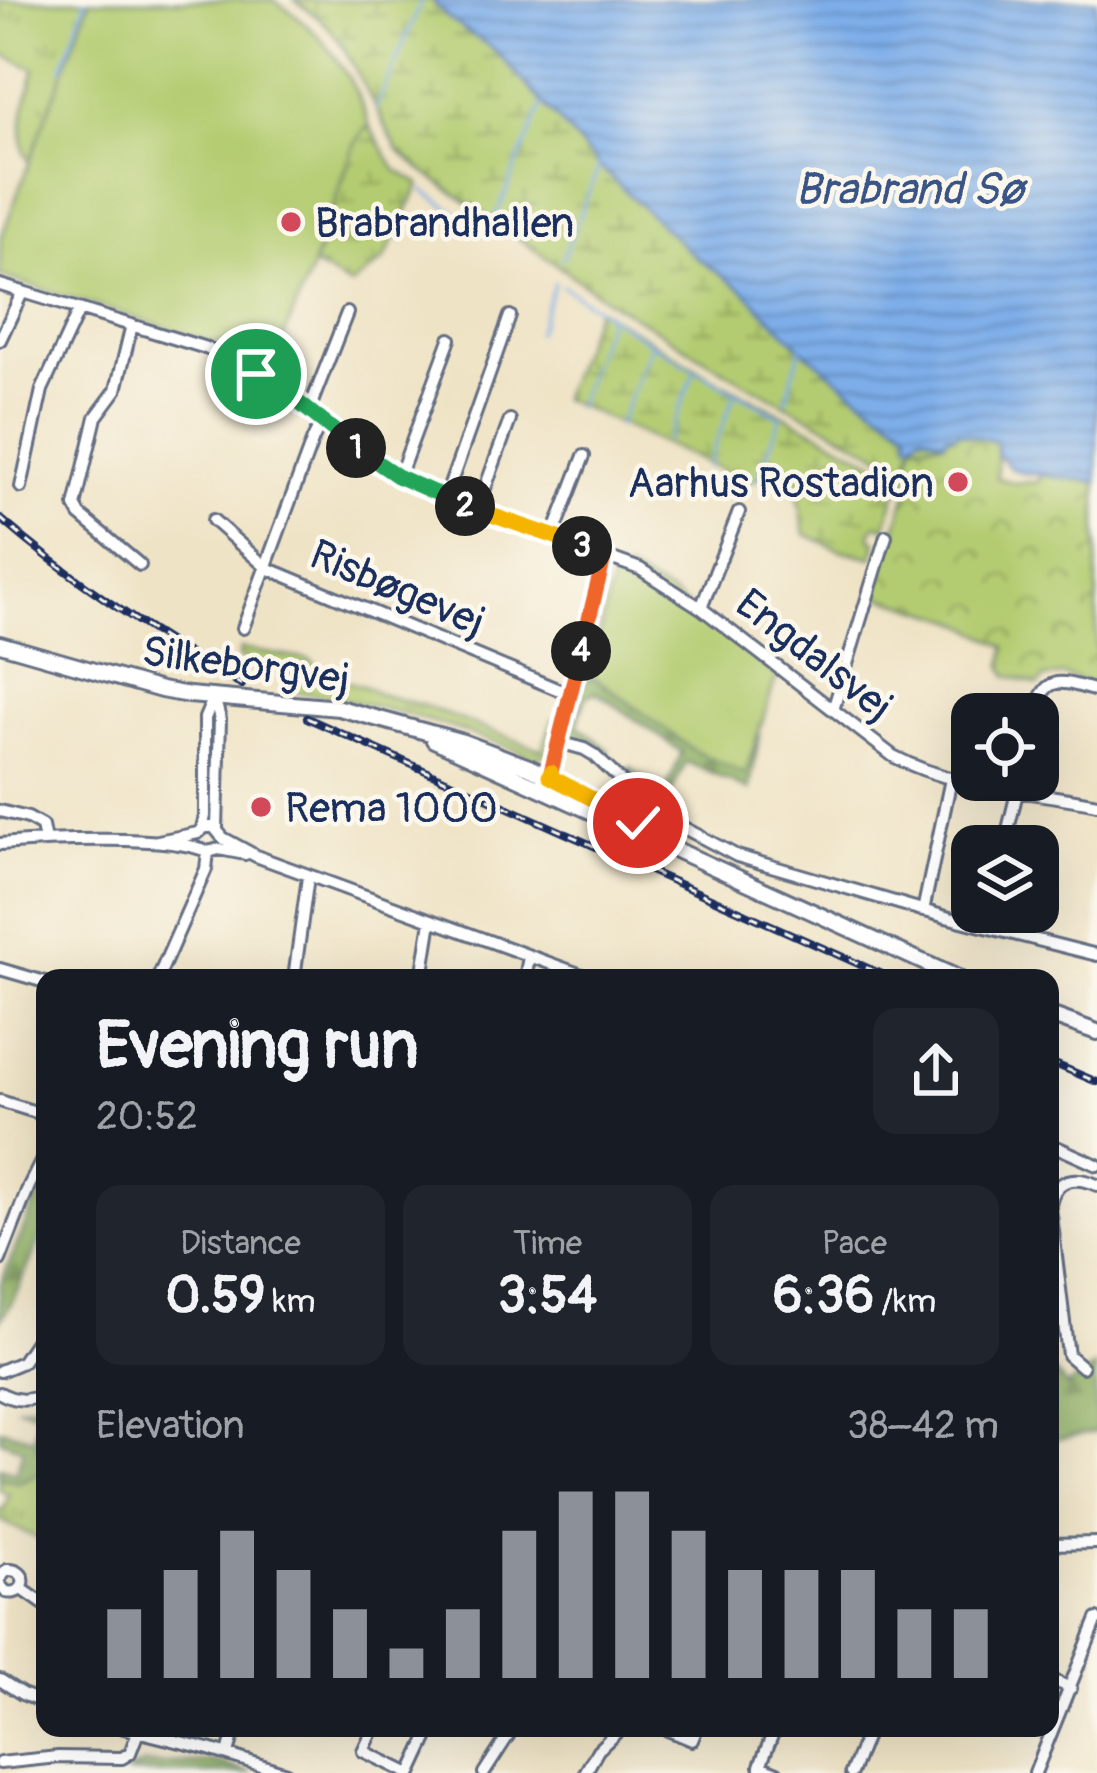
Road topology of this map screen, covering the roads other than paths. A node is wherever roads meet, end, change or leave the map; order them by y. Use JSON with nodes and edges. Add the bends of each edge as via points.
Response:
{"nodes":[{"id":1,"x":0,"y":285,"type":"edge"},
{"id":2,"x":22,"y":292,"type":"junction"},
{"id":3,"x":80,"y":310,"type":"junction"},
{"id":4,"x":347,"y":314,"type":"dead end"},
{"id":5,"x":510,"y":316,"type":"dead end"},
{"id":6,"x":132,"y":325,"type":"junction"},
{"id":7,"x":450,"y":339,"type":"dead end"},
{"id":8,"x":0,"y":340,"type":"edge"},
{"id":9,"x":309,"y":410,"type":"junction"},
{"id":10,"x":510,"y":420,"type":"dead end"},
{"id":11,"x":322,"y":421,"type":"junction"},
{"id":12,"x":584,"y":456,"type":"dead end"},
{"id":13,"x":399,"y":477,"type":"junction"},
{"id":14,"x":21,"y":487,"type":"dead end"},
{"id":15,"x":445,"y":499,"type":"junction"},
{"id":16,"x":477,"y":510,"type":"junction"},
{"id":17,"x":739,"y":512,"type":"dead end"},
{"id":18,"x":213,"y":520,"type":"dead end"},
{"id":19,"x":553,"y":536,"type":"junction"},
{"id":20,"x":886,"y":536,"type":"dead end"},
{"id":21,"x":605,"y":554,"type":"junction"},
{"id":22,"x":140,"y":565,"type":"dead end"},
{"id":23,"x":267,"y":568,"type":"junction"},
{"id":24,"x":701,"y":608,"type":"junction"},
{"id":25,"x":243,"y":628,"type":"dead end"},
{"id":26,"x":0,"y":644,"type":"edge"},
{"id":27,"x":1097,"y":691,"type":"edge"},
{"id":28,"x":1043,"y":693,"type":"edge"},
{"id":29,"x":571,"y":695,"type":"junction"},
{"id":30,"x":214,"y":697,"type":"junction"},
{"id":31,"x":832,"y":710,"type":"junction"},
{"id":32,"x":559,"y":742,"type":"junction"},
{"id":33,"x":951,"y":778,"type":"joint"},
{"id":34,"x":546,"y":784,"type":"junction"},
{"id":35,"x":1059,"y":795,"type":"edge"},
{"id":36,"x":1097,"y":804,"type":"edge"},
{"id":37,"x":0,"y":811,"type":"edge"},
{"id":38,"x":209,"y":839,"type":"junction"},
{"id":39,"x":45,"y":841,"type":"junction"},
{"id":40,"x":0,"y":844,"type":"edge"},
{"id":41,"x":308,"y":877,"type":"junction"},
{"id":42,"x":922,"y":911,"type":"junction"},
{"id":43,"x":951,"y":918,"type":"edge"},
{"id":44,"x":431,"y":921,"type":"junction"},
{"id":45,"x":1009,"y":933,"type":"edge"},
{"id":46,"x":1097,"y":955,"type":"edge"},
{"id":47,"x":529,"y":957,"type":"junction"},
{"id":48,"x":0,"y":969,"type":"edge"},
{"id":49,"x":162,"y":969,"type":"edge"},
{"id":50,"x":295,"y":969,"type":"edge"},
{"id":51,"x":423,"y":969,"type":"edge"},
{"id":52,"x":527,"y":969,"type":"edge"},
{"id":53,"x":564,"y":969,"type":"edge"},
{"id":54,"x":938,"y":969,"type":"edge"},
{"id":55,"x":36,"y":979,"type":"edge"},
{"id":56,"x":1059,"y":1018,"type":"edge"},
{"id":57,"x":1097,"y":1032,"type":"edge"},
{"id":58,"x":0,"y":1102,"type":"edge"},
{"id":59,"x":36,"y":1112,"type":"edge"},
{"id":60,"x":1059,"y":1148,"type":"edge"},
{"id":61,"x":1097,"y":1165,"type":"edge"},
{"id":62,"x":36,"y":1172,"type":"edge"},
{"id":63,"x":1059,"y":1184,"type":"edge"},
{"id":64,"x":1097,"y":1185,"type":"edge"},
{"id":65,"x":0,"y":1260,"type":"edge"},
{"id":66,"x":1059,"y":1280,"type":"edge"},
{"id":67,"x":36,"y":1341,"type":"edge"},
{"id":68,"x":1082,"y":1367,"type":"dead end"},
{"id":69,"x":0,"y":1371,"type":"edge"},
{"id":70,"x":0,"y":1394,"type":"edge"},
{"id":71,"x":36,"y":1398,"type":"edge"},
{"id":72,"x":1097,"y":1543,"type":"edge"},
{"id":73,"x":1059,"y":1544,"type":"edge"},
{"id":74,"x":0,"y":1581,"type":"edge"},
{"id":75,"x":22,"y":1588,"type":"junction"},
{"id":76,"x":36,"y":1598,"type":"edge"},
{"id":77,"x":1097,"y":1619,"type":"edge"},
{"id":78,"x":0,"y":1679,"type":"edge"},
{"id":79,"x":1059,"y":1683,"type":"edge"},
{"id":80,"x":1071,"y":1688,"type":"junction"},
{"id":81,"x":36,"y":1699,"type":"edge"},
{"id":82,"x":1059,"y":1716,"type":"edge"},
{"id":83,"x":129,"y":1737,"type":"edge"},
{"id":84,"x":160,"y":1737,"type":"edge"},
{"id":85,"x":232,"y":1737,"type":"edge"},
{"id":86,"x":370,"y":1737,"type":"edge"},
{"id":87,"x":428,"y":1737,"type":"edge"},
{"id":88,"x":507,"y":1737,"type":"edge"},
{"id":89,"x":611,"y":1737,"type":"edge"},
{"id":90,"x":771,"y":1737,"type":"edge"},
{"id":91,"x":865,"y":1737,"type":"edge"},
{"id":92,"x":1050,"y":1737,"type":"edge"},
{"id":93,"x":227,"y":1754,"type":"junction"},
{"id":94,"x":0,"y":1763,"type":"edge"},
{"id":95,"x":286,"y":1773,"type":"edge"},
{"id":96,"x":410,"y":1773,"type":"edge"},
{"id":97,"x":484,"y":1773,"type":"edge"},
{"id":98,"x":585,"y":1773,"type":"edge"},
{"id":99,"x":777,"y":1773,"type":"edge"},
{"id":100,"x":851,"y":1773,"type":"edge"},
{"id":101,"x":1035,"y":1773,"type":"edge"}],
"edges":[{"from":1,"to":2,"type":"street","name":"Engdalsvej"},
{"from":2,"to":3,"type":"street","name":"Engdalsvej"},
{"from":2,"to":8,"type":"street"},
{"from":3,"to":6,"type":"street","name":"Engdalsvej"},
{"from":3,"to":14,"type":"street","via":[[42,390]]},
{"from":4,"to":9,"type":"street"},
{"from":5,"to":15,"type":"street"},
{"from":6,"to":9,"type":"street","name":"Engdalsvej","via":[[223,356]]},
{"from":6,"to":22,"type":"street","via":[[116,390],[96,417],[74,506]]},
{"from":7,"to":13,"type":"street"},
{"from":9,"to":11,"type":"street","name":"Engdalsvej"},
{"from":10,"to":16,"type":"street"},
{"from":11,"to":13,"type":"street","name":"Engdalsvej"},
{"from":11,"to":23,"type":"street"},
{"from":12,"to":19,"type":"street"},
{"from":13,"to":15,"type":"street","name":"Engdalsvej"},
{"from":15,"to":16,"type":"street","name":"Engdalsvej"},
{"from":16,"to":19,"type":"street","name":"Engdalsvej"},
{"from":17,"to":24,"type":"street","name":"Engdalsvej"},
{"from":18,"to":23,"type":"street","name":"Risbøgevej"},
{"from":19,"to":21,"type":"street","name":"Engdalsvej"},
{"from":20,"to":31,"type":"street"},
{"from":21,"to":24,"type":"street","name":"Engdalsvej"},
{"from":21,"to":29,"type":"street"},
{"from":23,"to":25,"type":"street"},
{"from":23,"to":29,"type":"street","name":"Risbøgevej"},
{"from":24,"to":31,"type":"street","name":"Engdalsvej"},
{"from":26,"to":30,"type":"main road","name":"Silkeborgvej"},
{"from":27,"to":28,"type":"street","via":[[1057,682]]},
{"from":29,"to":32,"type":"street"},
{"from":30,"to":34,"type":"main road","name":"Silkeborgvej","via":[[339,708],[464,742]]},
{"from":30,"to":38,"type":"street","via":[[206,718]]},
{"from":31,"to":33,"type":"street","name":"Engdalsvej","via":[[893,756]]},
{"from":32,"to":34,"type":"street"},
{"from":32,"to":42,"type":"street","via":[[594,755],[699,839]]},
{"from":33,"to":42,"type":"street"},
{"from":34,"to":54,"type":"main road","name":"Silkeborgvej"},
{"from":35,"to":36,"type":"street","name":"Engdalsvej"},
{"from":37,"to":39,"type":"street","via":[[42,826]]},
{"from":38,"to":39,"type":"street"},
{"from":38,"to":41,"type":"street"},
{"from":38,"to":49,"type":"street","via":[[206,868]]},
{"from":39,"to":40,"type":"street"},
{"from":41,"to":44,"type":"street"},
{"from":41,"to":50,"type":"street"},
{"from":42,"to":43,"type":"street"},
{"from":44,"to":47,"type":"street"},
{"from":44,"to":51,"type":"street"},
{"from":45,"to":46,"type":"street"},
{"from":47,"to":52,"type":"street"},
{"from":47,"to":53,"type":"street"},
{"from":48,"to":55,"type":"street"},
{"from":56,"to":57,"type":"main road"},
{"from":58,"to":59,"type":"street"},
{"from":60,"to":61,"type":"street"},
{"from":62,"to":65,"type":"street"},
{"from":63,"to":64,"type":"street"},
{"from":66,"to":68,"type":"street","via":[[1068,1355]]},
{"from":67,"to":69,"type":"street","via":[[22,1362]]},
{"from":70,"to":71,"type":"street"},
{"from":72,"to":73,"type":"street"},
{"from":74,"to":75,"type":"street","via":[[10,1594]]},
{"from":74,"to":75,"type":"street","via":[[16,1570]]},
{"from":75,"to":76,"type":"street"},
{"from":77,"to":80,"type":"street"},
{"from":78,"to":81,"type":"street"},
{"from":79,"to":80,"type":"street"},
{"from":80,"to":82,"type":"street"},
{"from":83,"to":94,"type":"street","via":[[130,1754],[122,1758]]},
{"from":84,"to":93,"type":"street"},
{"from":85,"to":93,"type":"street"},
{"from":86,"to":96,"type":"street","via":[[363,1751]]},
{"from":87,"to":96,"type":"street"},
{"from":88,"to":97,"type":"street"},
{"from":89,"to":98,"type":"street"},
{"from":90,"to":99,"type":"street","via":[[760,1766]]},
{"from":91,"to":100,"type":"street"},
{"from":92,"to":101,"type":"street"},
{"from":93,"to":95,"type":"street"}]}
